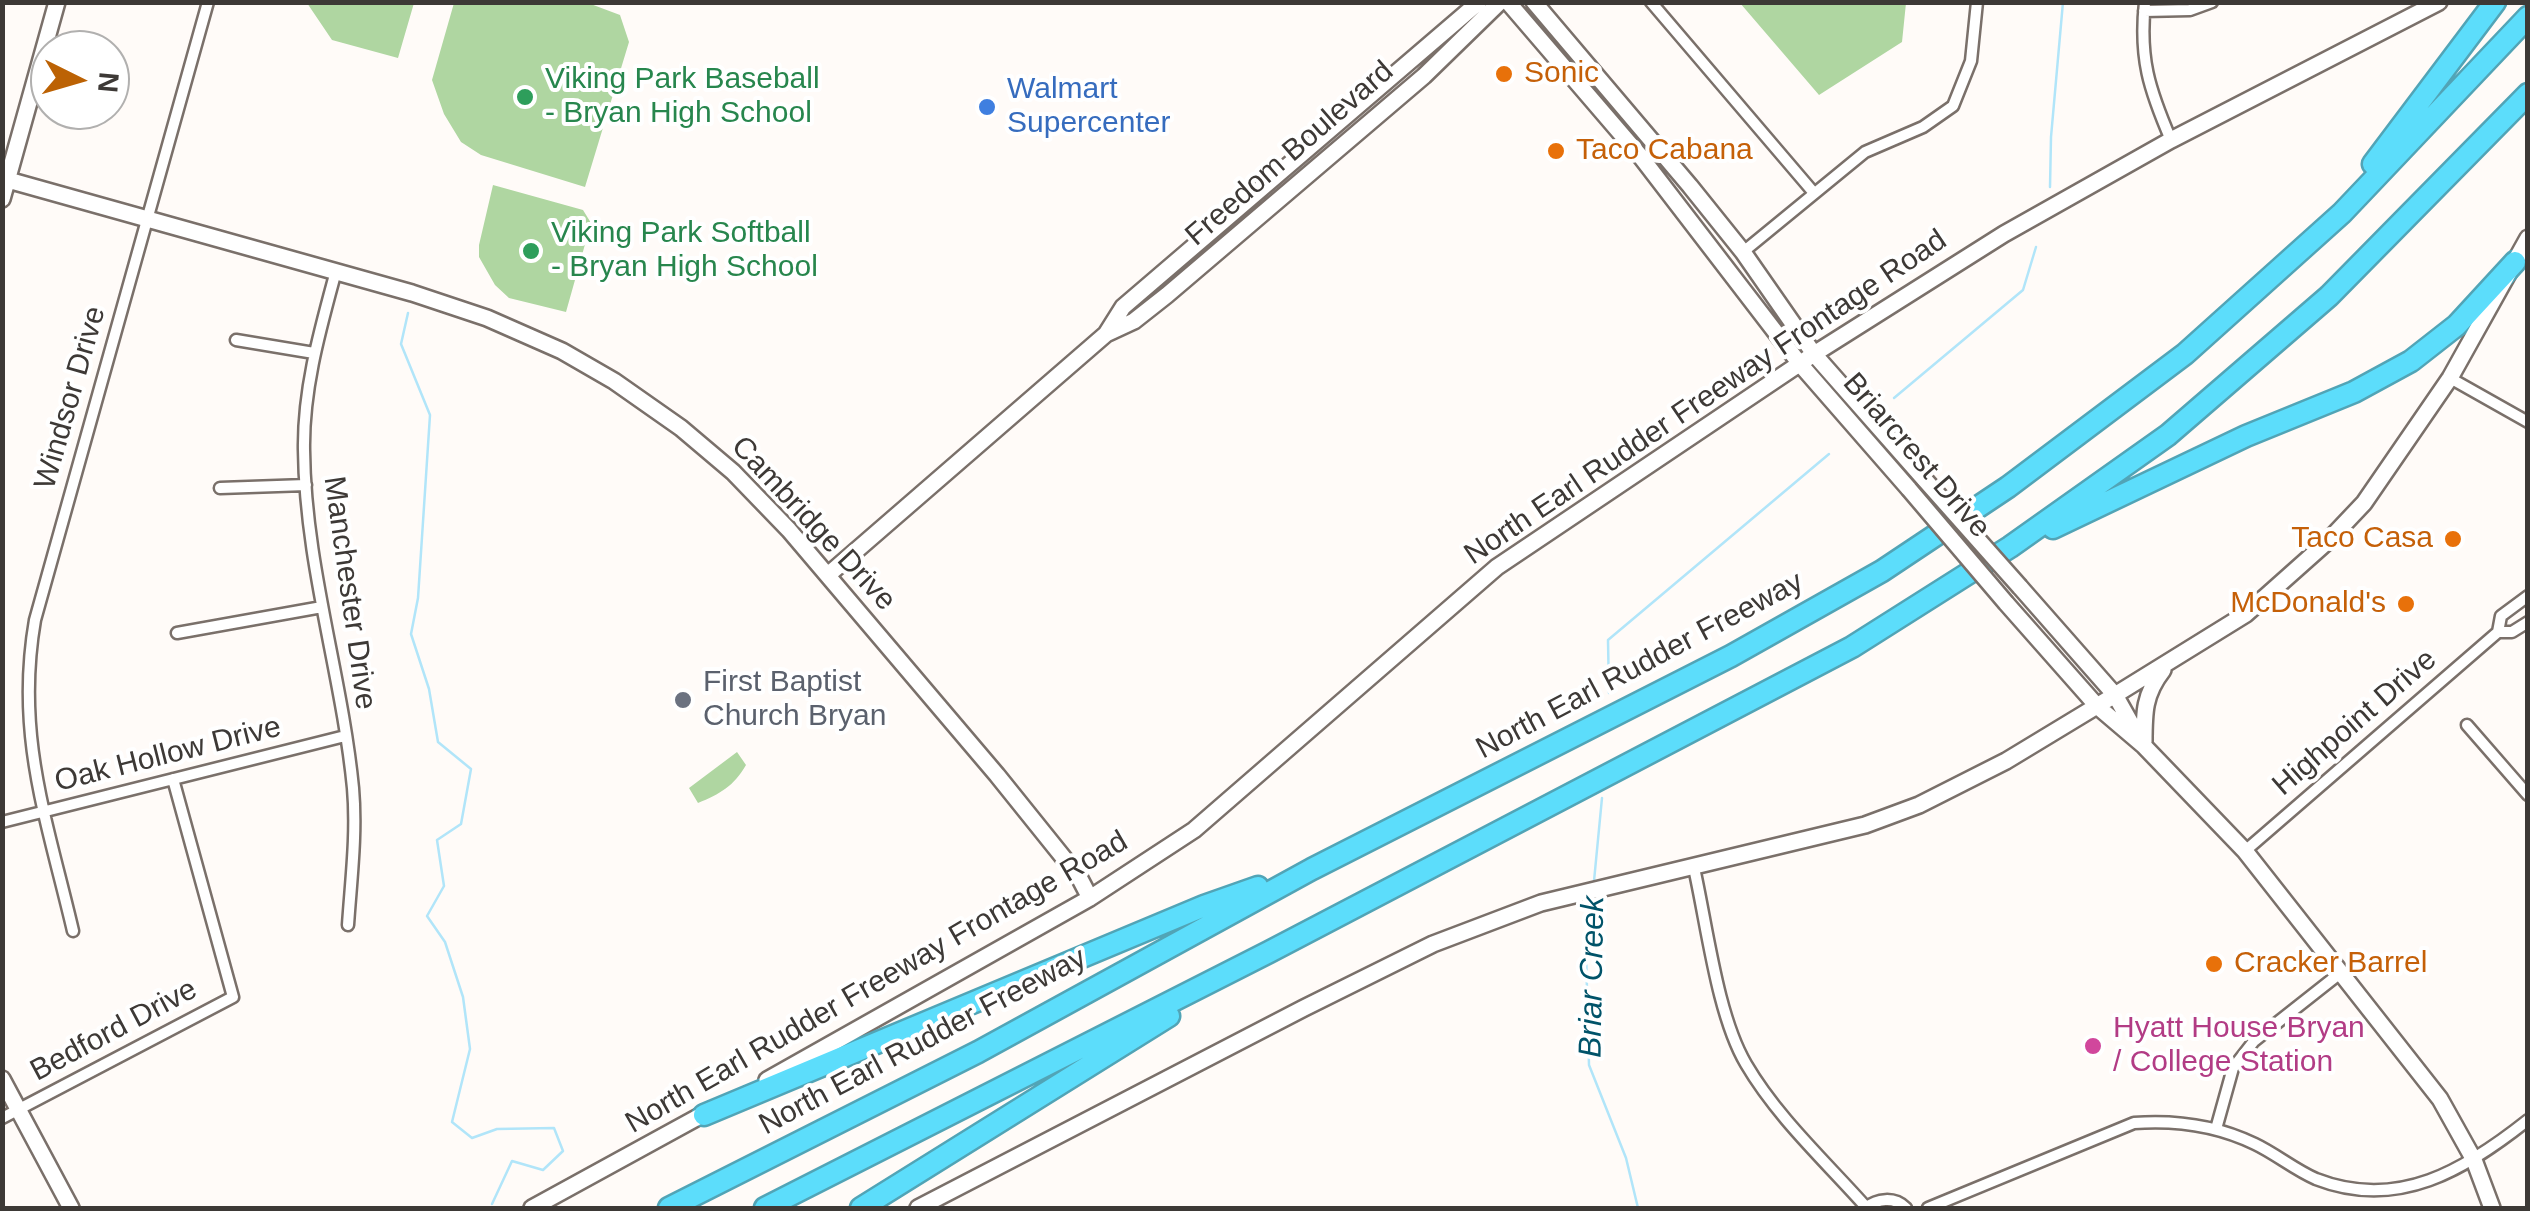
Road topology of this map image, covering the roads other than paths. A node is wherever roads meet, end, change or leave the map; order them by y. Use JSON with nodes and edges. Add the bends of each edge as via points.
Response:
{"nodes":[{"id":1,"x":57,"y":2,"type":"edge"},
{"id":2,"x":208,"y":2,"type":"edge"},
{"id":3,"x":1480,"y":2,"type":"edge"},
{"id":4,"x":1500,"y":2,"type":"edge"},
{"id":5,"x":1508,"y":2,"type":"edge"},
{"id":6,"x":1534,"y":2,"type":"edge"},
{"id":7,"x":1651,"y":2,"type":"edge"},
{"id":8,"x":1977,"y":2,"type":"edge"},
{"id":9,"x":2212,"y":2,"type":"edge"},
{"id":10,"x":2439,"y":2,"type":"edge"},
{"id":11,"x":2495,"y":2,"type":"edge"},
{"id":12,"x":2145,"y":7,"type":"edge"},
{"id":13,"x":2528,"y":17,"type":"edge"},
{"id":14,"x":2528,"y":94,"type":"edge"},
{"id":15,"x":1358,"y":106,"type":"junction"},
{"id":16,"x":1370,"y":121,"type":"junction"},
{"id":17,"x":2171,"y":140,"type":"junction"},
{"id":18,"x":1289,"y":165,"type":"junction"},
{"id":19,"x":8,"y":180,"type":"junction"},
{"id":20,"x":1302,"y":180,"type":"junction"},
{"id":21,"x":1814,"y":193,"type":"junction"},
{"id":22,"x":2,"y":199,"type":"edge"},
{"id":23,"x":148,"y":217,"type":"junction"},
{"id":24,"x":1210,"y":233,"type":"junction"},
{"id":25,"x":2528,"y":238,"type":"edge"},
{"id":26,"x":1222,"y":248,"type":"junction"},
{"id":27,"x":1742,"y":252,"type":"junction"},
{"id":28,"x":2514,"y":262,"type":"junction"},
{"id":29,"x":336,"y":271,"type":"junction"},
{"id":30,"x":2268,"y":279,"type":"junction"},
{"id":31,"x":1106,"y":334,"type":"junction"},
{"id":32,"x":236,"y":340,"type":"dead end"},
{"id":33,"x":314,"y":353,"type":"junction"},
{"id":34,"x":1807,"y":359,"type":"junction"},
{"id":35,"x":2450,"y":378,"type":"junction"},
{"id":36,"x":2528,"y":422,"type":"edge"},
{"id":37,"x":306,"y":485,"type":"junction"},
{"id":38,"x":220,"y":488,"type":"dead end"},
{"id":39,"x":2010,"y":546,"type":"junction"},
{"id":40,"x":828,"y":574,"type":"junction"},
{"id":41,"x":2528,"y":596,"type":"edge"},
{"id":42,"x":322,"y":607,"type":"junction"},
{"id":43,"x":2528,"y":622,"type":"edge"},
{"id":44,"x":2498,"y":632,"type":"junction"},
{"id":45,"x":177,"y":633,"type":"dead end"},
{"id":46,"x":2170,"y":661,"type":"junction"},
{"id":47,"x":2115,"y":695,"type":"junction"},
{"id":48,"x":2097,"y":706,"type":"junction"},
{"id":49,"x":2468,"y":725,"type":"dead end"},
{"id":50,"x":345,"y":736,"type":"junction"},
{"id":51,"x":2144,"y":746,"type":"junction"},
{"id":52,"x":173,"y":779,"type":"junction"},
{"id":53,"x":2528,"y":795,"type":"edge"},
{"id":54,"x":45,"y":812,"type":"junction"},
{"id":55,"x":2,"y":822,"type":"edge"},
{"id":56,"x":2244,"y":851,"type":"junction"},
{"id":57,"x":1694,"y":868,"type":"junction"},
{"id":58,"x":1312,"y":869,"type":"junction"},
{"id":59,"x":1090,"y":898,"type":"junction"},
{"id":60,"x":348,"y":925,"type":"dead end"},
{"id":61,"x":72,"y":931,"type":"dead end"},
{"id":62,"x":1270,"y":952,"type":"junction"},
{"id":63,"x":2339,"y":974,"type":"junction"},
{"id":64,"x":2,"y":1079,"type":"edge"},
{"id":65,"x":18,"y":1110,"type":"junction"},
{"id":66,"x":704,"y":1115,"type":"junction"},
{"id":67,"x":2,"y":1118,"type":"edge"},
{"id":68,"x":2528,"y":1120,"type":"edge"},
{"id":69,"x":2216,"y":1129,"type":"junction"},
{"id":70,"x":2474,"y":1160,"type":"junction"},
{"id":71,"x":70,"y":1208,"type":"edge"},
{"id":72,"x":532,"y":1208,"type":"edge"},
{"id":73,"x":669,"y":1208,"type":"edge"},
{"id":74,"x":765,"y":1208,"type":"edge"},
{"id":75,"x":861,"y":1208,"type":"edge"},
{"id":76,"x":918,"y":1208,"type":"edge"},
{"id":77,"x":1865,"y":1208,"type":"edge"},
{"id":78,"x":1906,"y":1208,"type":"edge"},
{"id":79,"x":1928,"y":1208,"type":"edge"},
{"id":80,"x":2492,"y":1208,"type":"edge"}],
"edges":[{"from":1,"to":19,"type":"main road"},
{"from":2,"to":23,"type":"street","name":"Windsor Drive"},
{"from":3,"to":15,"type":"main road","name":"Freedom Boulevard"},
{"from":4,"to":16,"type":"main road","name":"Freedom Boulevard"},
{"from":5,"to":34,"type":"main road","name":"Briarcrest Drive"},
{"from":6,"to":27,"type":"main road","name":"Briarcrest Drive"},
{"from":7,"to":21,"type":"street"},
{"from":8,"to":21,"type":"street","via":[[1971,61],[1954,106],[1865,152]]},
{"from":9,"to":12,"type":"street","via":[[2190,10]]},
{"from":10,"to":17,"type":"main road","name":"North Earl Rudder Freeway Frontage Road"},
{"from":11,"to":30,"type":"highway","via":[[2372,166]]},
{"from":12,"to":17,"type":"street","via":[[2145,72]]},
{"from":13,"to":30,"type":"highway","name":"North Earl Rudder Freeway","via":[[2342,213]]},
{"from":14,"to":39,"type":"highway","via":[[2329,296],[2168,434]]},
{"from":15,"to":16,"type":"main road"},
{"from":15,"to":18,"type":"main road","name":"Freedom Boulevard"},
{"from":16,"to":20,"type":"main road","name":"Freedom Boulevard"},
{"from":17,"to":34,"type":"main road","name":"North Earl Rudder Freeway Frontage Road","via":[[2004,234]]},
{"from":18,"to":20,"type":"main road"},
{"from":18,"to":24,"type":"main road","name":"Freedom Boulevard"},
{"from":19,"to":22,"type":"main road"},
{"from":19,"to":23,"type":"main road","name":"Cambridge Drive"},
{"from":20,"to":26,"type":"main road","name":"Freedom Boulevard"},
{"from":21,"to":27,"type":"street"},
{"from":23,"to":29,"type":"main road","name":"Cambridge Drive"},
{"from":23,"to":54,"type":"street","name":"Windsor Drive","via":[[35,620],[27,719]]},
{"from":24,"to":26,"type":"main road"},
{"from":24,"to":31,"type":"main road","name":"Freedom Boulevard","via":[[1122,308]]},
{"from":25,"to":28,"type":"main road"},
{"from":26,"to":31,"type":"main road","name":"Freedom Boulevard","via":[[1134,321]]},
{"from":27,"to":34,"type":"main road","name":"Briarcrest Drive"},
{"from":28,"to":35,"type":"main road"},
{"from":28,"to":39,"type":"highway","via":[[2458,325],[2411,361]]},
{"from":29,"to":33,"type":"street","name":"Manchester Drive"},
{"from":29,"to":40,"type":"main road","name":"Cambridge Drive","via":[[487,318],[614,381],[733,472]]},
{"from":30,"to":58,"type":"highway","name":"North Earl Rudder Freeway","via":[[2171,365],[1882,571]]},
{"from":31,"to":40,"type":"main road","name":"Freedom Boulevard"},
{"from":32,"to":33,"type":"street"},
{"from":33,"to":37,"type":"street","name":"Manchester Drive"},
{"from":34,"to":47,"type":"main road","name":"Briarcrest Drive","bridge":true,"via":[[1925,480]]},
{"from":34,"to":48,"type":"main road","name":"Briarcrest Drive","bridge":true,"via":[[1909,489]]},
{"from":34,"to":59,"type":"main road","name":"North Earl Rudder Freeway Frontage Road","via":[[1497,567],[1194,830]]},
{"from":35,"to":36,"type":"street"},
{"from":35,"to":46,"type":"main road","via":[[2376,487],[2328,541],[2246,614]]},
{"from":37,"to":38,"type":"street"},
{"from":37,"to":42,"type":"street","name":"Manchester Drive"},
{"from":39,"to":62,"type":"highway","via":[[1852,647]]},
{"from":40,"to":59,"type":"main road","name":"Cambridge Drive","via":[[997,775]]},
{"from":41,"to":44,"type":"street","name":"Highpoint Drive","via":[[2500,616]]},
{"from":42,"to":45,"type":"street"},
{"from":42,"to":50,"type":"street","name":"Manchester Drive"},
{"from":43,"to":44,"type":"street","name":"Highpoint Drive"},
{"from":44,"to":56,"type":"street","name":"Highpoint Drive"},
{"from":46,"to":47,"type":"main road"},
{"from":46,"to":51,"type":"main road","via":[[2149,687]]},
{"from":47,"to":48,"type":"main road"},
{"from":47,"to":51,"type":"main road","name":"Briarcrest Drive"},
{"from":48,"to":51,"type":"main road","name":"Briarcrest Drive"},
{"from":48,"to":57,"type":"main road","via":[[1919,805]]},
{"from":49,"to":53,"type":"street"},
{"from":50,"to":52,"type":"street","name":"Oak Hollow Drive"},
{"from":50,"to":60,"type":"street","name":"Manchester Drive","via":[[354,808]]},
{"from":51,"to":56,"type":"main road","name":"Briarcrest Drive"},
{"from":52,"to":54,"type":"street","name":"Oak Hollow Drive"},
{"from":52,"to":65,"type":"street","name":"Bedford Drive","via":[[233,997]]},
{"from":54,"to":55,"type":"street","name":"Oak Hollow Drive"},
{"from":54,"to":61,"type":"street","name":"Windsor Drive"},
{"from":56,"to":63,"type":"main road","name":"Briarcrest Drive"},
{"from":57,"to":76,"type":"main road","via":[[1541,902],[1434,944]]},
{"from":57,"to":77,"type":"street","via":[[1744,1062]]},
{"from":58,"to":66,"type":"highway","via":[[1204,906]]},
{"from":58,"to":73,"type":"highway","name":"North Earl Rudder Freeway","via":[[978,1052]]},
{"from":59,"to":66,"type":"main road","name":"North Earl Rudder Freeway Frontage Road"},
{"from":62,"to":74,"type":"highway"},
{"from":62,"to":75,"type":"highway"},
{"from":63,"to":69,"type":"street","via":[[2254,1041],[2229,1080]]},
{"from":63,"to":70,"type":"main road","name":"Briarcrest Drive","via":[[2430,1084]]},
{"from":64,"to":65,"type":"main road"},
{"from":65,"to":67,"type":"street","name":"Bedford Drive"},
{"from":65,"to":71,"type":"main road"},
{"from":66,"to":72,"type":"main road","name":"North Earl Rudder Freeway Frontage Road"},
{"from":68,"to":70,"type":"street"},
{"from":69,"to":70,"type":"street","via":[[2317,1180],[2374,1191],[2430,1183]]},
{"from":69,"to":79,"type":"street","via":[[2134,1124]]},
{"from":70,"to":80,"type":"main road","name":"Briarcrest Drive"},
{"from":77,"to":78,"type":"street","via":[[1884,1200]]}]}
